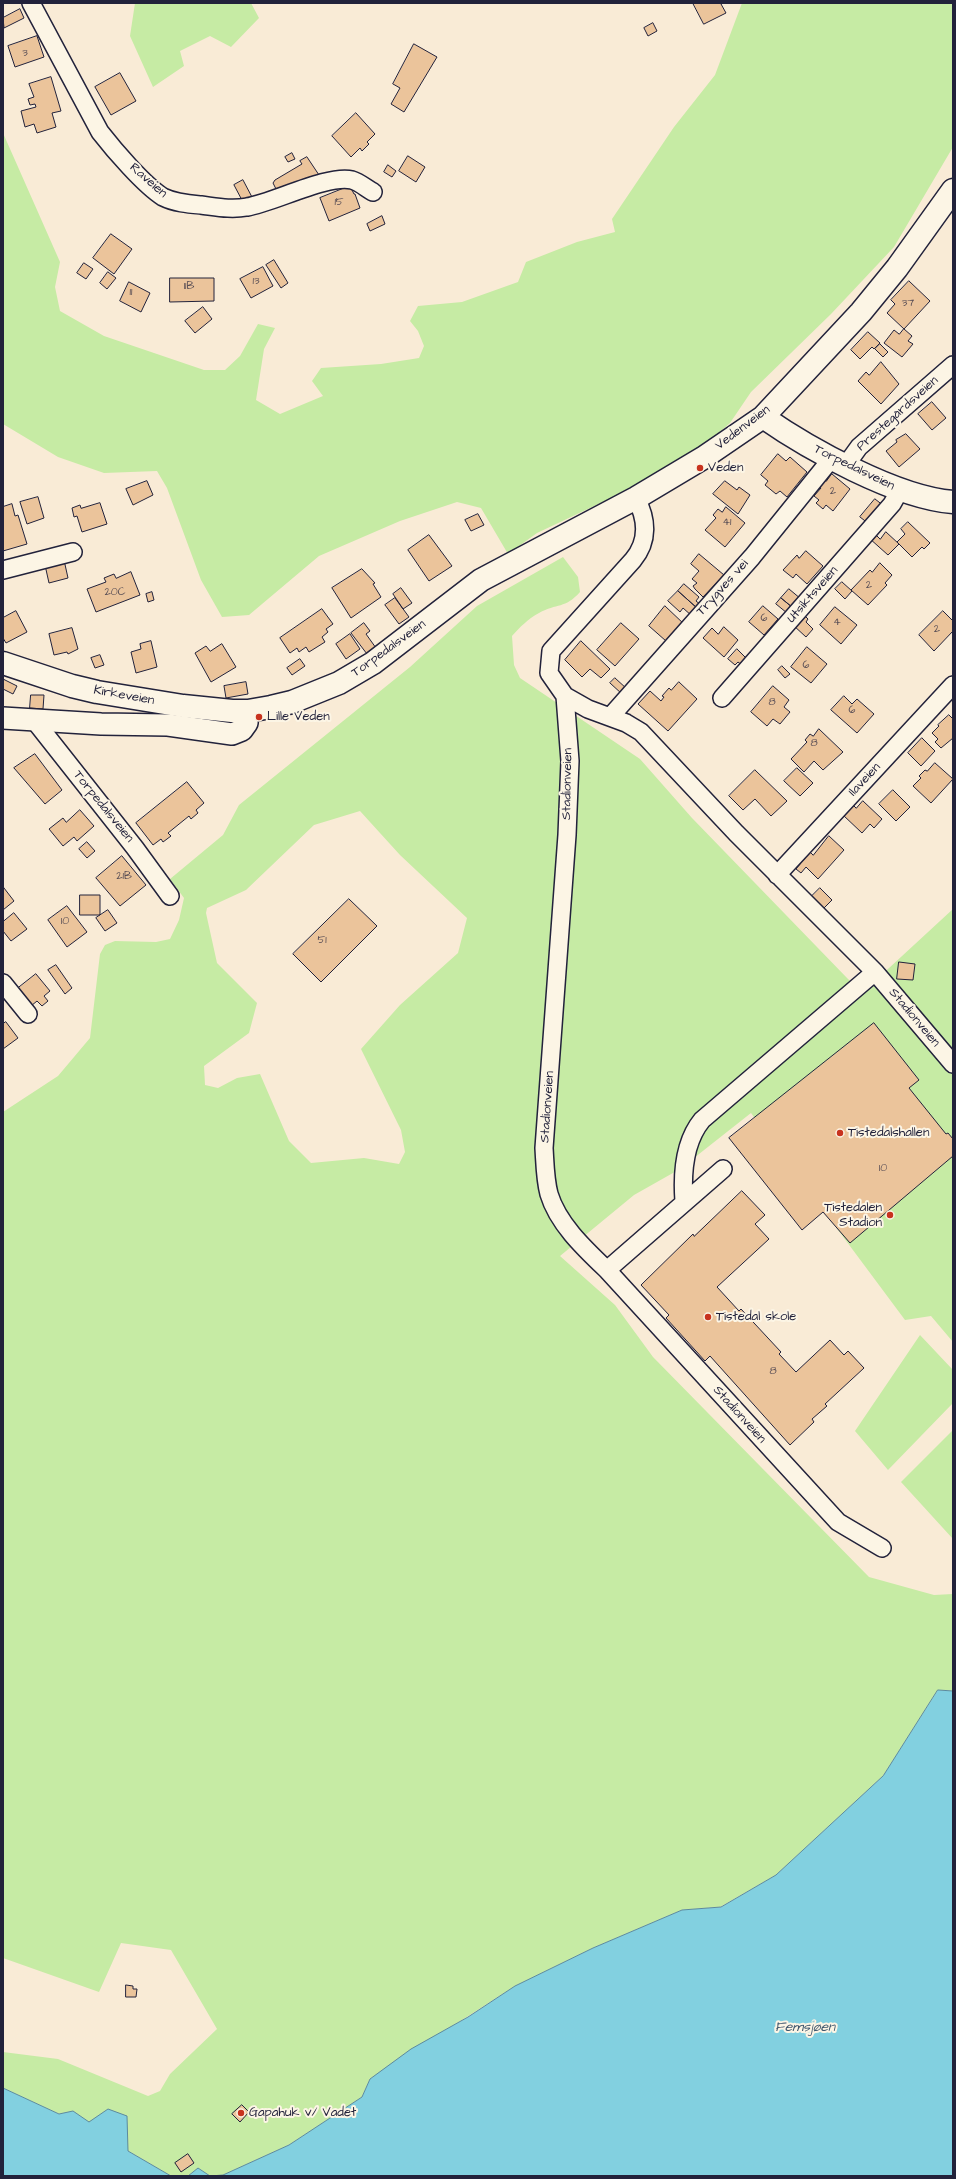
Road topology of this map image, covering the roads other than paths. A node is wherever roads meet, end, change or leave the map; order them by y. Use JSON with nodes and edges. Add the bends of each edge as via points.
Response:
{"nodes":[{"id":1,"x":31,"y":3,"type":"edge"},
{"id":2,"x":953,"y":190,"type":"edge"},
{"id":3,"x":373,"y":192,"type":"dead end"},
{"id":4,"x":953,"y":365,"type":"edge"},
{"id":5,"x":763,"y":417,"type":"junction"},
{"id":6,"x":839,"y":461,"type":"junction"},
{"id":7,"x":900,"y":490,"type":"junction"},
{"id":8,"x":636,"y":498,"type":"junction"},
{"id":9,"x":953,"y":502,"type":"edge"},
{"id":10,"x":73,"y":552,"type":"dead end"},
{"id":11,"x":3,"y":570,"type":"edge"},
{"id":12,"x":3,"y":663,"type":"edge"},
{"id":13,"x":953,"y":686,"type":"edge"},
{"id":14,"x":565,"y":696,"type":"junction"},
{"id":15,"x":722,"y":698,"type":"dead end"},
{"id":16,"x":248,"y":711,"type":"junction"},
{"id":17,"x":611,"y":716,"type":"junction"},
{"id":18,"x":3,"y":718,"type":"edge"},
{"id":19,"x":34,"y":720,"type":"junction"},
{"id":20,"x":778,"y":875,"type":"junction"},
{"id":21,"x":170,"y":896,"type":"dead end"},
{"id":22,"x":875,"y":972,"type":"junction"},
{"id":23,"x":3,"y":983,"type":"edge"},
{"id":24,"x":28,"y":1014,"type":"dead end"},
{"id":25,"x":953,"y":1064,"type":"edge"},
{"id":26,"x":723,"y":1169,"type":"dead end"},
{"id":27,"x":684,"y":1201,"type":"junction"},
{"id":28,"x":607,"y":1270,"type":"junction"},
{"id":29,"x":882,"y":1548,"type":"dead end"}],
"edges":[{"from":1,"to":3,"type":"street","name":"Raveien","via":[[100,132],[119,155],[162,196],[173,201],[230,209],[247,208],[342,179],[352,180]]},
{"from":2,"to":5,"type":"main road","name":"Vedenveien","via":[[897,268],[861,312]]},
{"from":4,"to":6,"type":"street","name":"Prestegårdsveien","via":[[859,448]]},
{"from":5,"to":6,"type":"main road","name":"Torpedalsveien","via":[[798,441]]},
{"from":5,"to":8,"type":"main road","name":"Vedenveien","via":[[709,454]]},
{"from":6,"to":7,"type":"main road","name":"Torpedalsveien"},
{"from":6,"to":17,"type":"street","name":"Trygves vei"},
{"from":7,"to":9,"type":"main road","name":"Torpedalsveien"},
{"from":7,"to":15,"type":"street","name":"Utsiktsveien","via":[[892,504]]},
{"from":8,"to":14,"type":"street","via":[[643,511],[645,525],[645,537],[641,548],[634,560],[551,651],[549,674]]},
{"from":8,"to":16,"type":"main road","name":"Torpedalsveien","via":[[481,580],[373,663],[340,683],[292,702]]},
{"from":10,"to":11,"type":"street"},
{"from":12,"to":16,"type":"main road","name":"Kirkeveien","via":[[97,692],[183,706]]},
{"from":13,"to":20,"type":"street","name":"Ilaveien"},
{"from":14,"to":17,"type":"street","name":"Stadionveien","via":[[588,709]]},
{"from":14,"to":28,"type":"street","name":"Stadionveien","via":[[570,761],[567,835],[544,1148],[549,1194],[556,1210],[580,1244]]},
{"from":16,"to":19,"type":"street","via":[[247,723],[242,730],[232,734],[168,725]]},
{"from":17,"to":20,"type":"street","name":"Stadionveien","via":[[641,732]]},
{"from":18,"to":19,"type":"street"},
{"from":19,"to":21,"type":"street","name":"Torpedalsveien"},
{"from":20,"to":22,"type":"street","name":"Stadionveien"},
{"from":22,"to":25,"type":"street","name":"Stadionveien"},
{"from":22,"to":27,"type":"street","via":[[702,1120],[696,1130],[683,1171]]},
{"from":23,"to":24,"type":"street"},
{"from":26,"to":27,"type":"street"},
{"from":27,"to":28,"type":"street"},
{"from":28,"to":29,"type":"street","name":"Stadionveien","via":[[838,1522]]}]}
